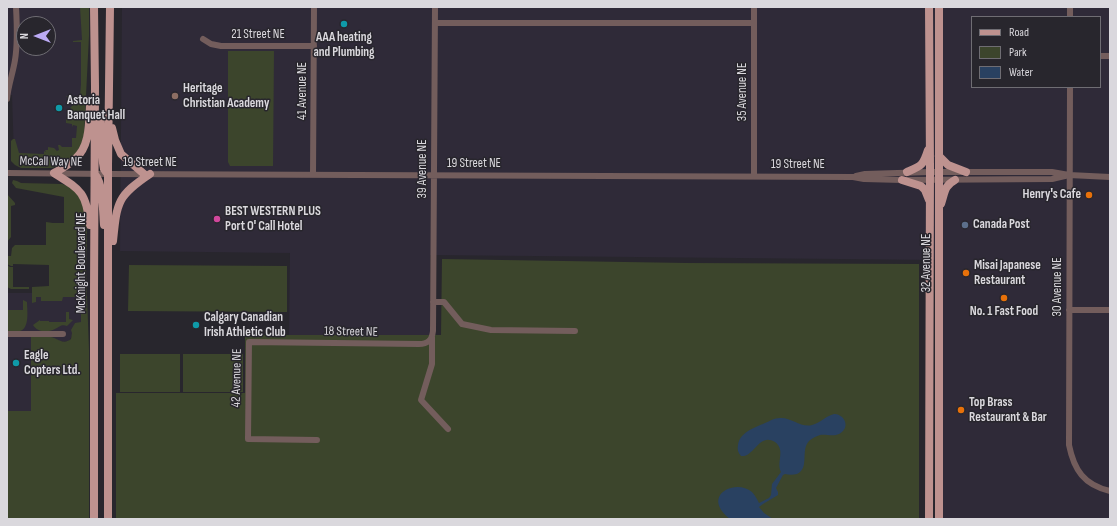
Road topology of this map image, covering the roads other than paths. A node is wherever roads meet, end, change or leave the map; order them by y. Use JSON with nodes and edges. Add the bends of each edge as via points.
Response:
{"nodes":[{"id":1,"x":16,"y":7,"type":"edge"},
{"id":2,"x":94,"y":7,"type":"edge"},
{"id":3,"x":110,"y":7,"type":"edge"},
{"id":4,"x":314,"y":7,"type":"edge"},
{"id":5,"x":435,"y":7,"type":"edge"},
{"id":6,"x":754,"y":7,"type":"edge"},
{"id":7,"x":929,"y":7,"type":"edge"},
{"id":8,"x":939,"y":7,"type":"edge"},
{"id":9,"x":435,"y":23,"type":"junction"},
{"id":10,"x":754,"y":23,"type":"junction"},
{"id":11,"x":203,"y":39,"type":"dead end"},
{"id":12,"x":314,"y":46,"type":"junction"},
{"id":13,"x":94,"y":65,"type":"junction"},
{"id":14,"x":8,"y":87,"type":"edge"},
{"id":15,"x":95,"y":87,"type":"junction"},
{"id":16,"x":1070,"y":88,"type":"edge"},
{"id":17,"x":7,"y":99,"type":"edge"},
{"id":18,"x":109,"y":117,"type":"junction"},
{"id":19,"x":930,"y":141,"type":"junction"},
{"id":20,"x":939,"y":156,"type":"junction"},
{"id":21,"x":907,"y":172,"type":"junction"},
{"id":22,"x":966,"y":172,"type":"junction"},
{"id":23,"x":7,"y":173,"type":"edge"},
{"id":24,"x":54,"y":174,"type":"junction"},
{"id":25,"x":95,"y":174,"type":"junction"},
{"id":26,"x":108,"y":174,"type":"junction"},
{"id":27,"x":147,"y":174,"type":"junction"},
{"id":28,"x":313,"y":175,"type":"junction"},
{"id":29,"x":434,"y":175,"type":"junction"},
{"id":30,"x":1069,"y":175,"type":"junction"},
{"id":31,"x":754,"y":176,"type":"junction"},
{"id":32,"x":934,"y":176,"type":"junction"},
{"id":33,"x":853,"y":177,"type":"junction"},
{"id":34,"x":1110,"y":177,"type":"edge"},
{"id":35,"x":902,"y":180,"type":"junction"},
{"id":36,"x":955,"y":180,"type":"junction"},
{"id":37,"x":930,"y":202,"type":"junction"},
{"id":38,"x":938,"y":210,"type":"junction"},
{"id":39,"x":109,"y":263,"type":"junction"},
{"id":40,"x":109,"y":285,"type":"junction"},
{"id":41,"x":94,"y":292,"type":"junction"},
{"id":42,"x":434,"y":302,"type":"junction"},
{"id":43,"x":1069,"y":310,"type":"junction"},
{"id":44,"x":1110,"y":310,"type":"edge"},
{"id":45,"x":575,"y":331,"type":"dead end"},
{"id":46,"x":7,"y":334,"type":"edge"},
{"id":47,"x":64,"y":334,"type":"dead end"},
{"id":48,"x":433,"y":334,"type":"junction"},
{"id":49,"x":260,"y":342,"type":"joint"},
{"id":50,"x":448,"y":429,"type":"dead end"},
{"id":51,"x":318,"y":440,"type":"dead end"},
{"id":52,"x":1110,"y":491,"type":"edge"},
{"id":53,"x":94,"y":519,"type":"edge"},
{"id":54,"x":108,"y":519,"type":"edge"},
{"id":55,"x":929,"y":519,"type":"edge"},
{"id":56,"x":939,"y":519,"type":"edge"}],
"edges":[{"from":1,"to":14,"type":"street","via":[[17,41]]},
{"from":2,"to":13,"type":"main road","name":"McKnight Boulevard NE"},
{"from":3,"to":18,"type":"main road","name":"McKnight Boulevard NE"},
{"from":4,"to":12,"type":"street","name":"41 Avenue NE"},
{"from":5,"to":9,"type":"street","name":"39 Avenue NE"},
{"from":6,"to":10,"type":"street","name":"35 Avenue NE"},
{"from":7,"to":19,"type":"main road","name":"32 Avenue NE"},
{"from":8,"to":20,"type":"main road","name":"32 Avenue NE"},
{"from":9,"to":10,"type":"street"},
{"from":9,"to":29,"type":"street","name":"39 Avenue NE"},
{"from":10,"to":31,"type":"street","name":"35 Avenue NE"},
{"from":11,"to":12,"type":"street","name":"21 Street NE","via":[[221,46]]},
{"from":12,"to":28,"type":"street","name":"41 Avenue NE"},
{"from":13,"to":15,"type":"main road","name":"McKnight Boulevard NE"},
{"from":13,"to":24,"type":"main road","via":[[89,123],[84,146],[77,158]]},
{"from":14,"to":17,"type":"street"},
{"from":15,"to":25,"type":"main road","name":"McKnight Boulevard NE"},
{"from":15,"to":26,"type":"main road","via":[[103,163]]},
{"from":16,"to":30,"type":"street","name":"30 Avenue NE"},
{"from":18,"to":26,"type":"main road","name":"McKnight Boulevard NE"},
{"from":18,"to":27,"type":"main road","via":[[121,154]]},
{"from":19,"to":21,"type":"main road","via":[[922,165]]},
{"from":19,"to":32,"type":"main road","name":"32 Avenue NE"},
{"from":20,"to":22,"type":"main road","via":[[948,165]]},
{"from":20,"to":32,"type":"main road","name":"32 Avenue NE"},
{"from":21,"to":32,"type":"street","name":"19 Street NE"},
{"from":21,"to":33,"type":"street","name":"19 Street NE"},
{"from":22,"to":30,"type":"street","name":"19 Street NE","via":[[1052,172]]},
{"from":22,"to":32,"type":"street","name":"19 Street NE"},
{"from":23,"to":24,"type":"street","name":"McCall Way NE"},
{"from":24,"to":25,"type":"street","name":"McCall Way NE"},
{"from":24,"to":41,"type":"main road","via":[[78,188],[88,208]]},
{"from":25,"to":26,"type":"street","name":"19 Street NE"},
{"from":25,"to":39,"type":"main road","via":[[99,178]]},
{"from":25,"to":41,"type":"main road","name":"McKnight Boulevard NE"},
{"from":26,"to":27,"type":"street","name":"19 Street NE"},
{"from":26,"to":39,"type":"main road","name":"McKnight Boulevard NE"},
{"from":27,"to":28,"type":"street","name":"19 Street NE"},
{"from":27,"to":40,"type":"main road","via":[[124,194],[116,210]]},
{"from":28,"to":29,"type":"street","name":"19 Street NE"},
{"from":29,"to":31,"type":"street","name":"19 Street NE"},
{"from":29,"to":42,"type":"street","name":"39 Avenue NE"},
{"from":30,"to":34,"type":"street","name":"19 Street NE"},
{"from":30,"to":36,"type":"street","name":"19 Street NE","via":[[1052,179]]},
{"from":30,"to":43,"type":"street","name":"30 Avenue NE"},
{"from":31,"to":33,"type":"street","name":"19 Street NE"},
{"from":32,"to":35,"type":"street","name":"19 Street NE"},
{"from":32,"to":36,"type":"street","name":"19 Street NE"},
{"from":32,"to":37,"type":"main road","name":"32 Avenue NE"},
{"from":32,"to":38,"type":"main road","name":"32 Avenue NE"},
{"from":33,"to":35,"type":"street","name":"19 Street NE"},
{"from":35,"to":37,"type":"main road","via":[[920,186],[925,190]]},
{"from":36,"to":38,"type":"main road","via":[[946,187]]},
{"from":37,"to":55,"type":"main road","name":"32 Avenue NE"},
{"from":38,"to":56,"type":"main road","name":"32 Avenue NE"},
{"from":39,"to":40,"type":"main road","name":"McKnight Boulevard NE"},
{"from":40,"to":54,"type":"main road","name":"McKnight Boulevard NE"},
{"from":41,"to":53,"type":"main road","name":"McKnight Boulevard NE"},
{"from":42,"to":45,"type":"street","via":[[444,302],[462,324],[491,330]]},
{"from":42,"to":48,"type":"street","name":"39 Avenue NE"},
{"from":43,"to":44,"type":"street"},
{"from":43,"to":52,"type":"street","name":"30 Avenue NE","via":[[1069,445],[1072,459],[1087,482]]},
{"from":46,"to":47,"type":"street"},
{"from":48,"to":49,"type":"street","name":"18 Street NE","via":[[429,342],[424,344]]},
{"from":48,"to":50,"type":"street","name":"39 Avenue NE","via":[[432,364],[421,400]]},
{"from":49,"to":51,"type":"street","name":"42 Avenue NE","via":[[249,342],[248,439]]}]}
